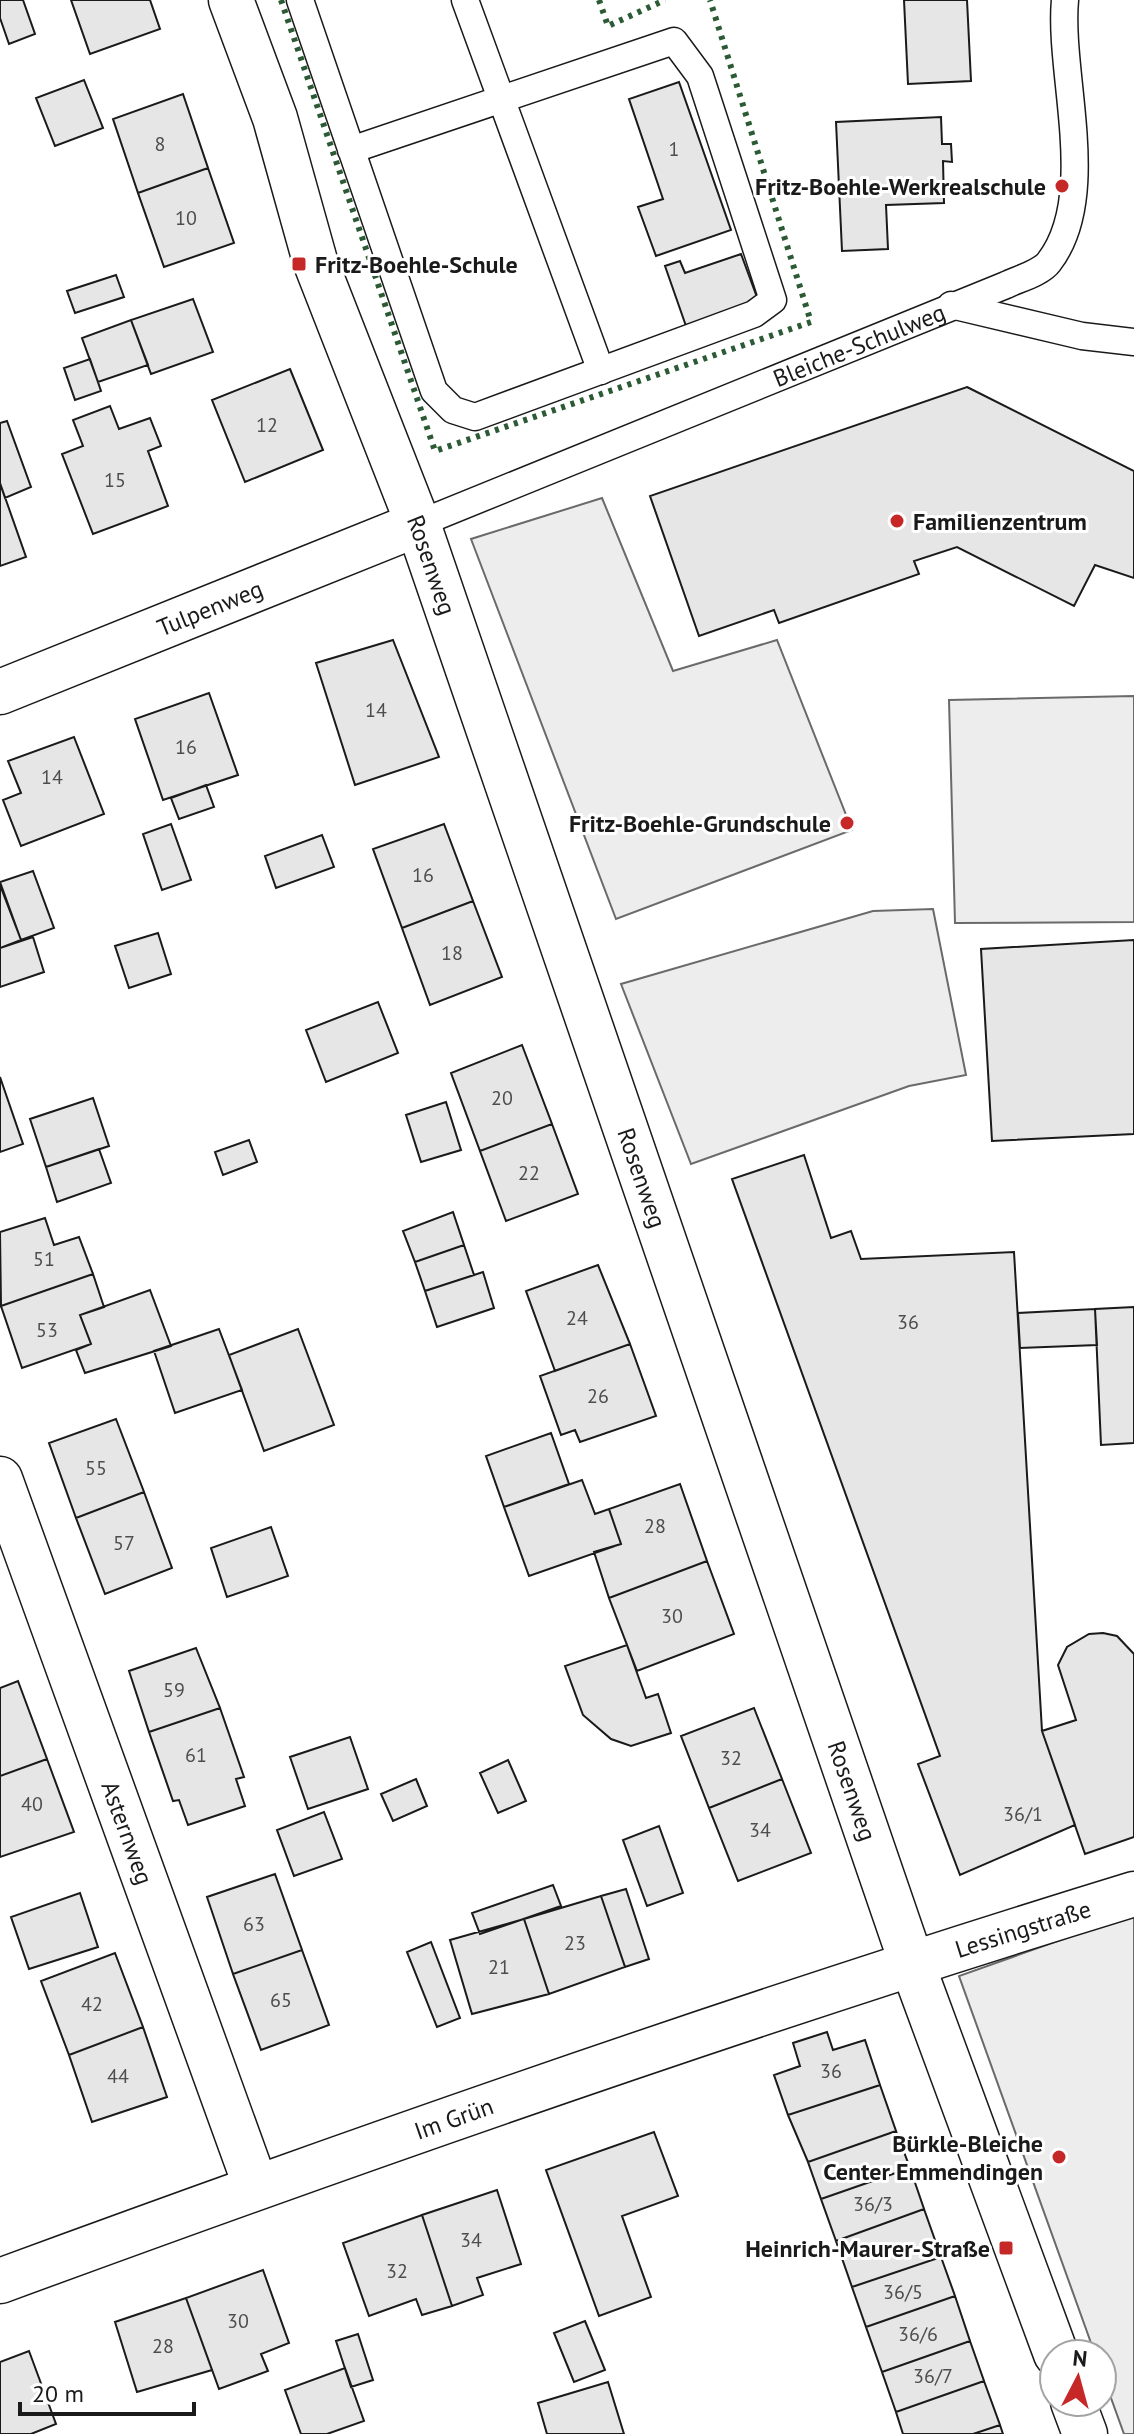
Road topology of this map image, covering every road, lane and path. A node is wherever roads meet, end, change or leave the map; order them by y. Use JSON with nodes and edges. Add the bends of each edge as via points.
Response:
{"nodes":[{"id":1,"x":231,"y":0,"type":"edge"},
{"id":2,"x":300,"y":0,"type":"edge"},
{"id":3,"x":465,"y":0,"type":"edge"},
{"id":4,"x":1065,"y":0,"type":"edge"},
{"id":5,"x":501,"y":99,"type":"junction"},
{"id":6,"x":351,"y":150,"type":"junction"},
{"id":7,"x":951,"y":305,"type":"junction"},
{"id":8,"x":1134,"y":342,"type":"edge"},
{"id":9,"x":601,"y":371,"type":"junction"},
{"id":10,"x":418,"y":524,"type":"junction"},
{"id":11,"x":0,"y":692,"type":"edge"},
{"id":12,"x":0,"y":1479,"type":"edge"},
{"id":13,"x":1134,"y":1894,"type":"edge"},
{"id":14,"x":911,"y":1961,"type":"junction"},
{"id":15,"x":256,"y":2187,"type":"junction"},
{"id":16,"x":0,"y":2281,"type":"edge"},
{"id":17,"x":1050,"y":2338,"type":"edge"}],
"edges":[{"from":1,"to":10,"type":"street","name":"Rosenweg","via":[[275,118],[315,261]]},
{"from":2,"to":6,"type":"lane"},
{"from":3,"to":5,"type":"lane"},
{"from":4,"to":7,"type":"lane","name":"Bleiche-Schulweg","via":[[1075,119],[1069,225],[1048,264]]},
{"from":5,"to":6,"type":"lane"},
{"from":5,"to":9,"type":"lane"},
{"from":5,"to":9,"type":"lane","via":[[674,41],[700,76],[773,300],[754,314]]},
{"from":6,"to":9,"type":"lane","via":[[434,391],[453,410],[475,417]]},
{"from":7,"to":8,"type":"lane","via":[[1082,336]]},
{"from":7,"to":10,"type":"lane","name":"Bleiche-Schulweg"},
{"from":10,"to":11,"type":"street","name":"Tulpenweg"},
{"from":10,"to":14,"type":"street","name":"Rosenweg"},
{"from":12,"to":15,"type":"street","name":"Asternweg"},
{"from":13,"to":14,"type":"street","name":"Lessingstraße"},
{"from":14,"to":15,"type":"street","name":"Im Grün"},
{"from":14,"to":17,"type":"street","name":"Rosenweg"},
{"from":15,"to":16,"type":"street","name":"Im Grün"}]}
